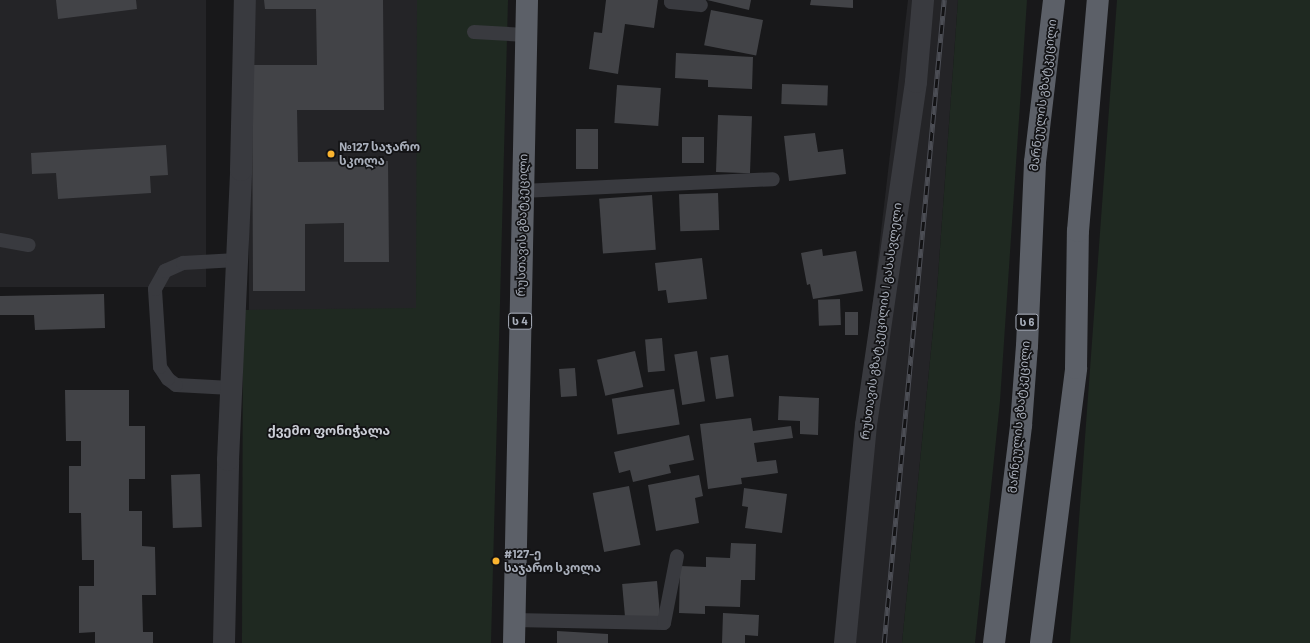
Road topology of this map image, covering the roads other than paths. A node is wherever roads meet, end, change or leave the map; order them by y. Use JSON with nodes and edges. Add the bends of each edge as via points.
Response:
{"nodes":[{"id":1,"x":245,"y":0,"type":"edge"},
{"id":2,"x":527,"y":0,"type":"edge"},
{"id":3,"x":671,"y":0,"type":"edge"},
{"id":4,"x":923,"y":0,"type":"edge"},
{"id":5,"x":1054,"y":0,"type":"edge"},
{"id":6,"x":1098,"y":0,"type":"edge"},
{"id":7,"x":701,"y":4,"type":"dead end"},
{"id":8,"x":474,"y":32,"type":"dead end"},
{"id":9,"x":526,"y":35,"type":"junction"},
{"id":10,"x":773,"y":180,"type":"dead end"},
{"id":11,"x":522,"y":191,"type":"junction"},
{"id":12,"x":0,"y":240,"type":"edge"},
{"id":13,"x":29,"y":245,"type":"dead end"},
{"id":14,"x":236,"y":260,"type":"junction"},
{"id":15,"x":231,"y":388,"type":"junction"},
{"id":16,"x":677,"y":556,"type":"dead end"},
{"id":17,"x":514,"y":620,"type":"junction"},
{"id":18,"x":224,"y":643,"type":"edge"},
{"id":19,"x":514,"y":643,"type":"edge"},
{"id":20,"x":845,"y":643,"type":"edge"},
{"id":21,"x":994,"y":643,"type":"edge"},
{"id":22,"x":1041,"y":643,"type":"edge"}],
"edges":[{"from":1,"to":14,"type":"street"},
{"from":2,"to":9,"type":"highway","name":"რუსთავის გზატკეცილი","number":"ს 4"},
{"from":3,"to":7,"type":"lane"},
{"from":4,"to":20,"type":"street","name":"რუსთავის გზატკეცილის I გასასვლელი","via":[[916,82],[866,424]]},
{"from":5,"to":21,"type":"highway","name":"მარნეულის გზატკეცილი","number":"ს 6","via":[[1035,162],[1021,425]]},
{"from":6,"to":22,"type":"highway","via":[[1078,231],[1076,368]]},
{"from":8,"to":9,"type":"lane"},
{"from":9,"to":11,"type":"highway","name":"რუსთავის გზატკეცილი","number":"ს 4"},
{"from":10,"to":11,"type":"lane"},
{"from":11,"to":17,"type":"highway","name":"რუსთავის გზატკეცილი","number":"ს 4"},
{"from":12,"to":13,"type":"lane"},
{"from":14,"to":15,"type":"street"},
{"from":14,"to":15,"type":"lane","via":[[182,263],[165,271],[155,289],[160,368],[168,379],[176,385]]},
{"from":15,"to":18,"type":"street"},
{"from":16,"to":17,"type":"lane","via":[[664,623]]},
{"from":17,"to":19,"type":"highway","name":"რუსთავის გზატკეცილი","number":"ს 4"}]}
